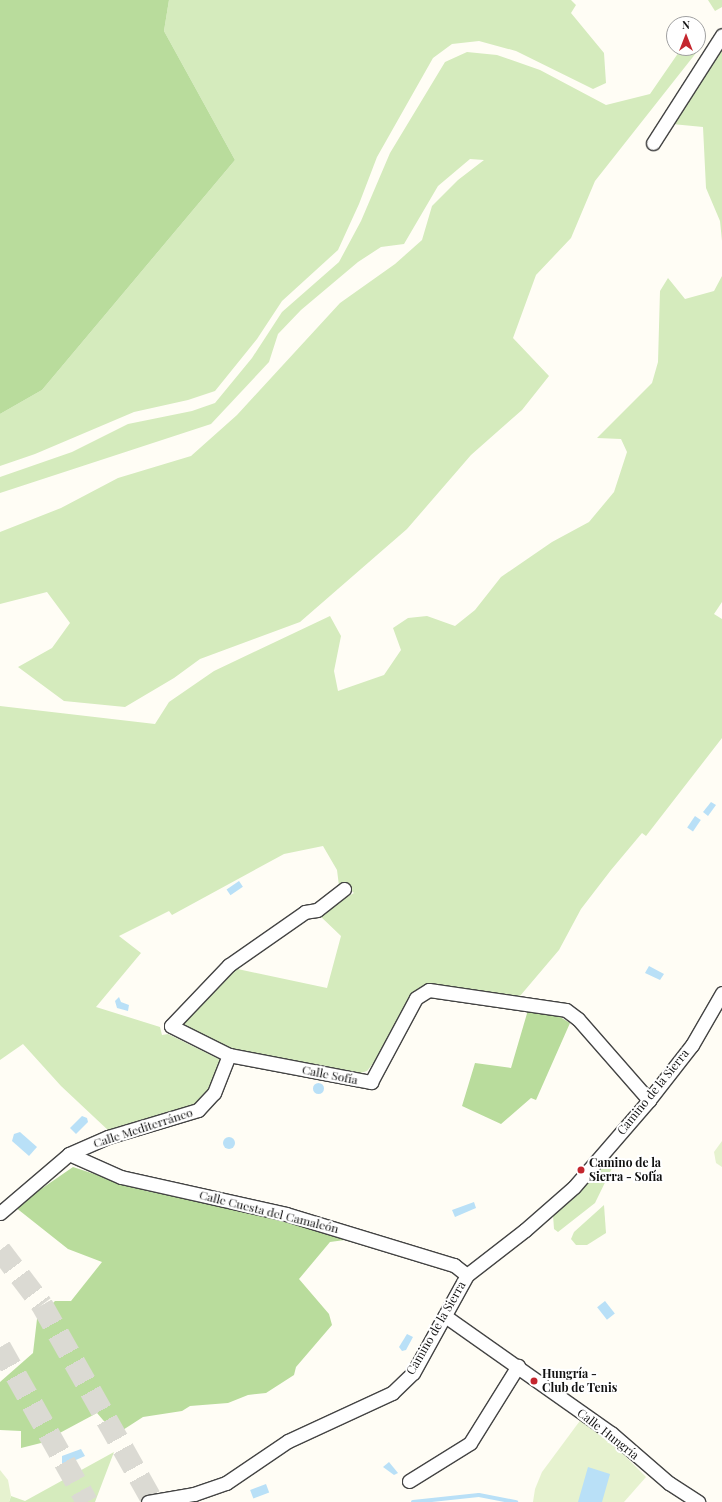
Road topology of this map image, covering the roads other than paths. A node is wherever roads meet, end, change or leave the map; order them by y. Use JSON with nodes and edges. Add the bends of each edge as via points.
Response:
{"nodes":[{"id":1,"x":722,"y":35,"type":"edge"},
{"id":2,"x":653,"y":143,"type":"dead end"},
{"id":3,"x":344,"y":889,"type":"dead end"},
{"id":4,"x":722,"y":993,"type":"edge"},
{"id":5,"x":229,"y":1055,"type":"junction"},
{"id":6,"x":649,"y":1100,"type":"junction"},
{"id":7,"x":69,"y":1154,"type":"junction"},
{"id":8,"x":0,"y":1213,"type":"edge"},
{"id":9,"x":467,"y":1275,"type":"junction"},
{"id":10,"x":445,"y":1316,"type":"junction"},
{"id":11,"x":518,"y":1366,"type":"junction"},
{"id":12,"x":409,"y":1481,"type":"dead end"},
{"id":13,"x":195,"y":1498,"type":"edge"},
{"id":14,"x":148,"y":1502,"type":"edge"},
{"id":15,"x":698,"y":1502,"type":"edge"}],
"edges":[{"from":1,"to":2,"type":"street"},
{"from":3,"to":5,"type":"street","name":"Calle Sofía","via":[[317,910],[304,912],[229,965],[171,1026]]},
{"from":4,"to":6,"type":"street","name":"Camino de la Sierra","via":[[692,1045]]},
{"from":5,"to":6,"type":"street","name":"Calle Sofía","via":[[371,1082],[416,998],[428,990],[566,1010],[578,1019]]},
{"from":5,"to":7,"type":"street","name":"Calle Mediterráneo","via":[[214,1093],[198,1110],[108,1137]]},
{"from":6,"to":9,"type":"street","name":"Camino de la Sierra","via":[[574,1187],[525,1230]]},
{"from":7,"to":8,"type":"street","name":"Calle Mediterráneo"},
{"from":7,"to":9,"type":"street","name":"Calle Cuesta del Camaleón","via":[[120,1177],[286,1214],[454,1265]]},
{"from":9,"to":10,"type":"street","name":"Camino de la Sierra"},
{"from":10,"to":11,"type":"street","name":"Calle Hungría"},
{"from":10,"to":13,"type":"street","name":"Camino de la Sierra","via":[[413,1373],[392,1393],[288,1441],[226,1483]]},
{"from":11,"to":12,"type":"street","via":[[470,1443]]},
{"from":11,"to":15,"type":"street","name":"Calle Hungría","via":[[610,1433],[669,1483]]},
{"from":13,"to":14,"type":"street","name":"Camino de la Sierra"}]}
